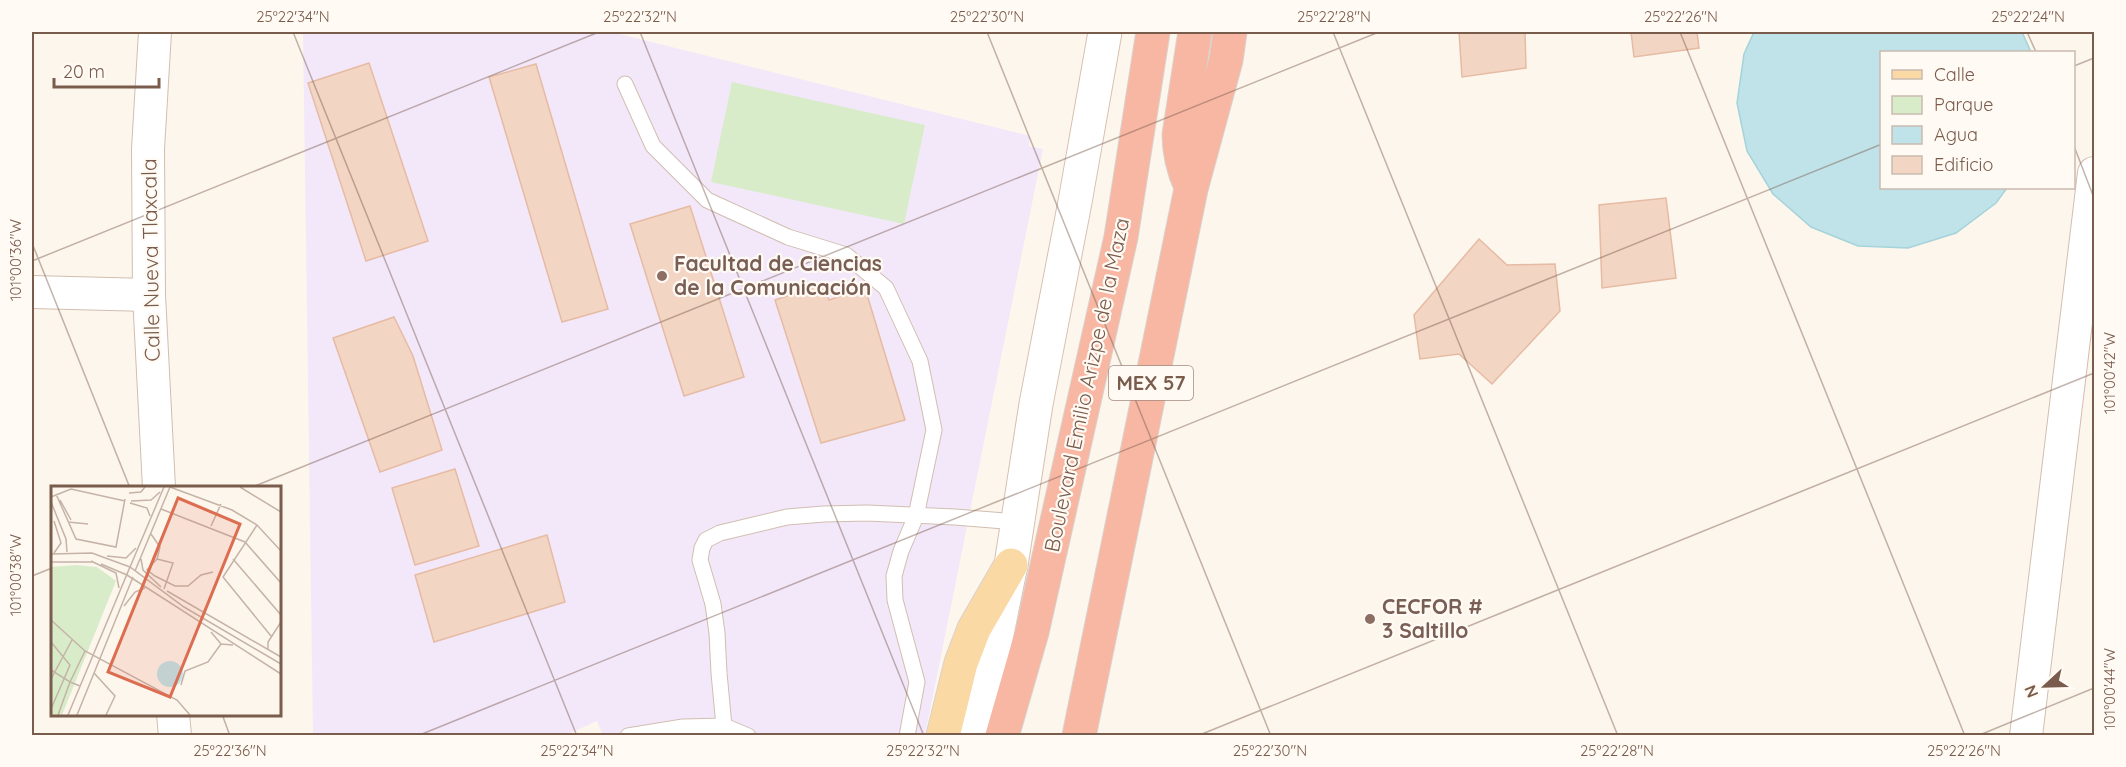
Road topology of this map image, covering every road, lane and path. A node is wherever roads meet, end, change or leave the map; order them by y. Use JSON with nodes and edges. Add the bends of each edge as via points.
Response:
{"nodes":[{"id":1,"x":155,"y":32,"type":"edge"},
{"id":2,"x":1105,"y":32,"type":"edge"},
{"id":3,"x":1153,"y":32,"type":"edge"},
{"id":4,"x":1195,"y":32,"type":"edge"},
{"id":5,"x":1230,"y":32,"type":"edge"},
{"id":6,"x":625,"y":84,"type":"dead end"},
{"id":7,"x":2094,"y":173,"type":"edge"},
{"id":8,"x":1191,"y":189,"type":"junction"},
{"id":9,"x":32,"y":292,"type":"edge"},
{"id":10,"x":149,"y":295,"type":"junction"},
{"id":11,"x":159,"y":486,"type":"edge"},
{"id":12,"x":916,"y":516,"type":"junction"},
{"id":13,"x":1017,"y":522,"type":"junction"},
{"id":14,"x":1011,"y":565,"type":"junction"},
{"id":15,"x":173,"y":716,"type":"edge"},
{"id":16,"x":724,"y":726,"type":"junction"},
{"id":17,"x":1083,"y":732,"type":"edge"},
{"id":18,"x":175,"y":735,"type":"edge"},
{"id":19,"x":628,"y":735,"type":"edge"},
{"id":20,"x":748,"y":735,"type":"edge"},
{"id":21,"x":907,"y":735,"type":"edge"},
{"id":22,"x":943,"y":735,"type":"edge"},
{"id":23,"x":976,"y":735,"type":"edge"},
{"id":24,"x":1002,"y":735,"type":"edge"},
{"id":25,"x":2026,"y":735,"type":"edge"}],
"edges":[{"from":1,"to":10,"type":"street","name":"Calle Nueva Tlaxcala","via":[[148,149]]},
{"from":2,"to":13,"type":"street"},
{"from":3,"to":24,"type":"highway","name":"Boulevard Emilio Arizpe de la Maza","number":"MEX 57","via":[[1121,237],[1032,632]]},
{"from":4,"to":8,"type":"highway","via":[[1179,135],[1182,168]]},
{"from":5,"to":8,"type":"highway","number":"MEX 57"},
{"from":6,"to":12,"type":"lane","via":[[653,146],[707,200],[788,237],[846,255],[886,288],[920,361],[934,430]]},
{"from":7,"to":25,"type":"street"},
{"from":8,"to":17,"type":"highway","number":"MEX 57"},
{"from":9,"to":10,"type":"street"},
{"from":10,"to":11,"type":"street","name":"Calle Nueva Tlaxcala"},
{"from":12,"to":13,"type":"lane"},
{"from":12,"to":16,"type":"lane","via":[[867,513],[788,517],[706,540],[700,560],[716,623]]},
{"from":12,"to":21,"type":"lane","via":[[894,576],[895,600],[917,682]]},
{"from":13,"to":14,"type":"street"},
{"from":14,"to":22,"type":"main road","via":[[974,630],[961,663]]},
{"from":14,"to":23,"type":"street"},
{"from":15,"to":18,"type":"street"},
{"from":16,"to":19,"type":"lane"},
{"from":16,"to":20,"type":"lane"}]}
